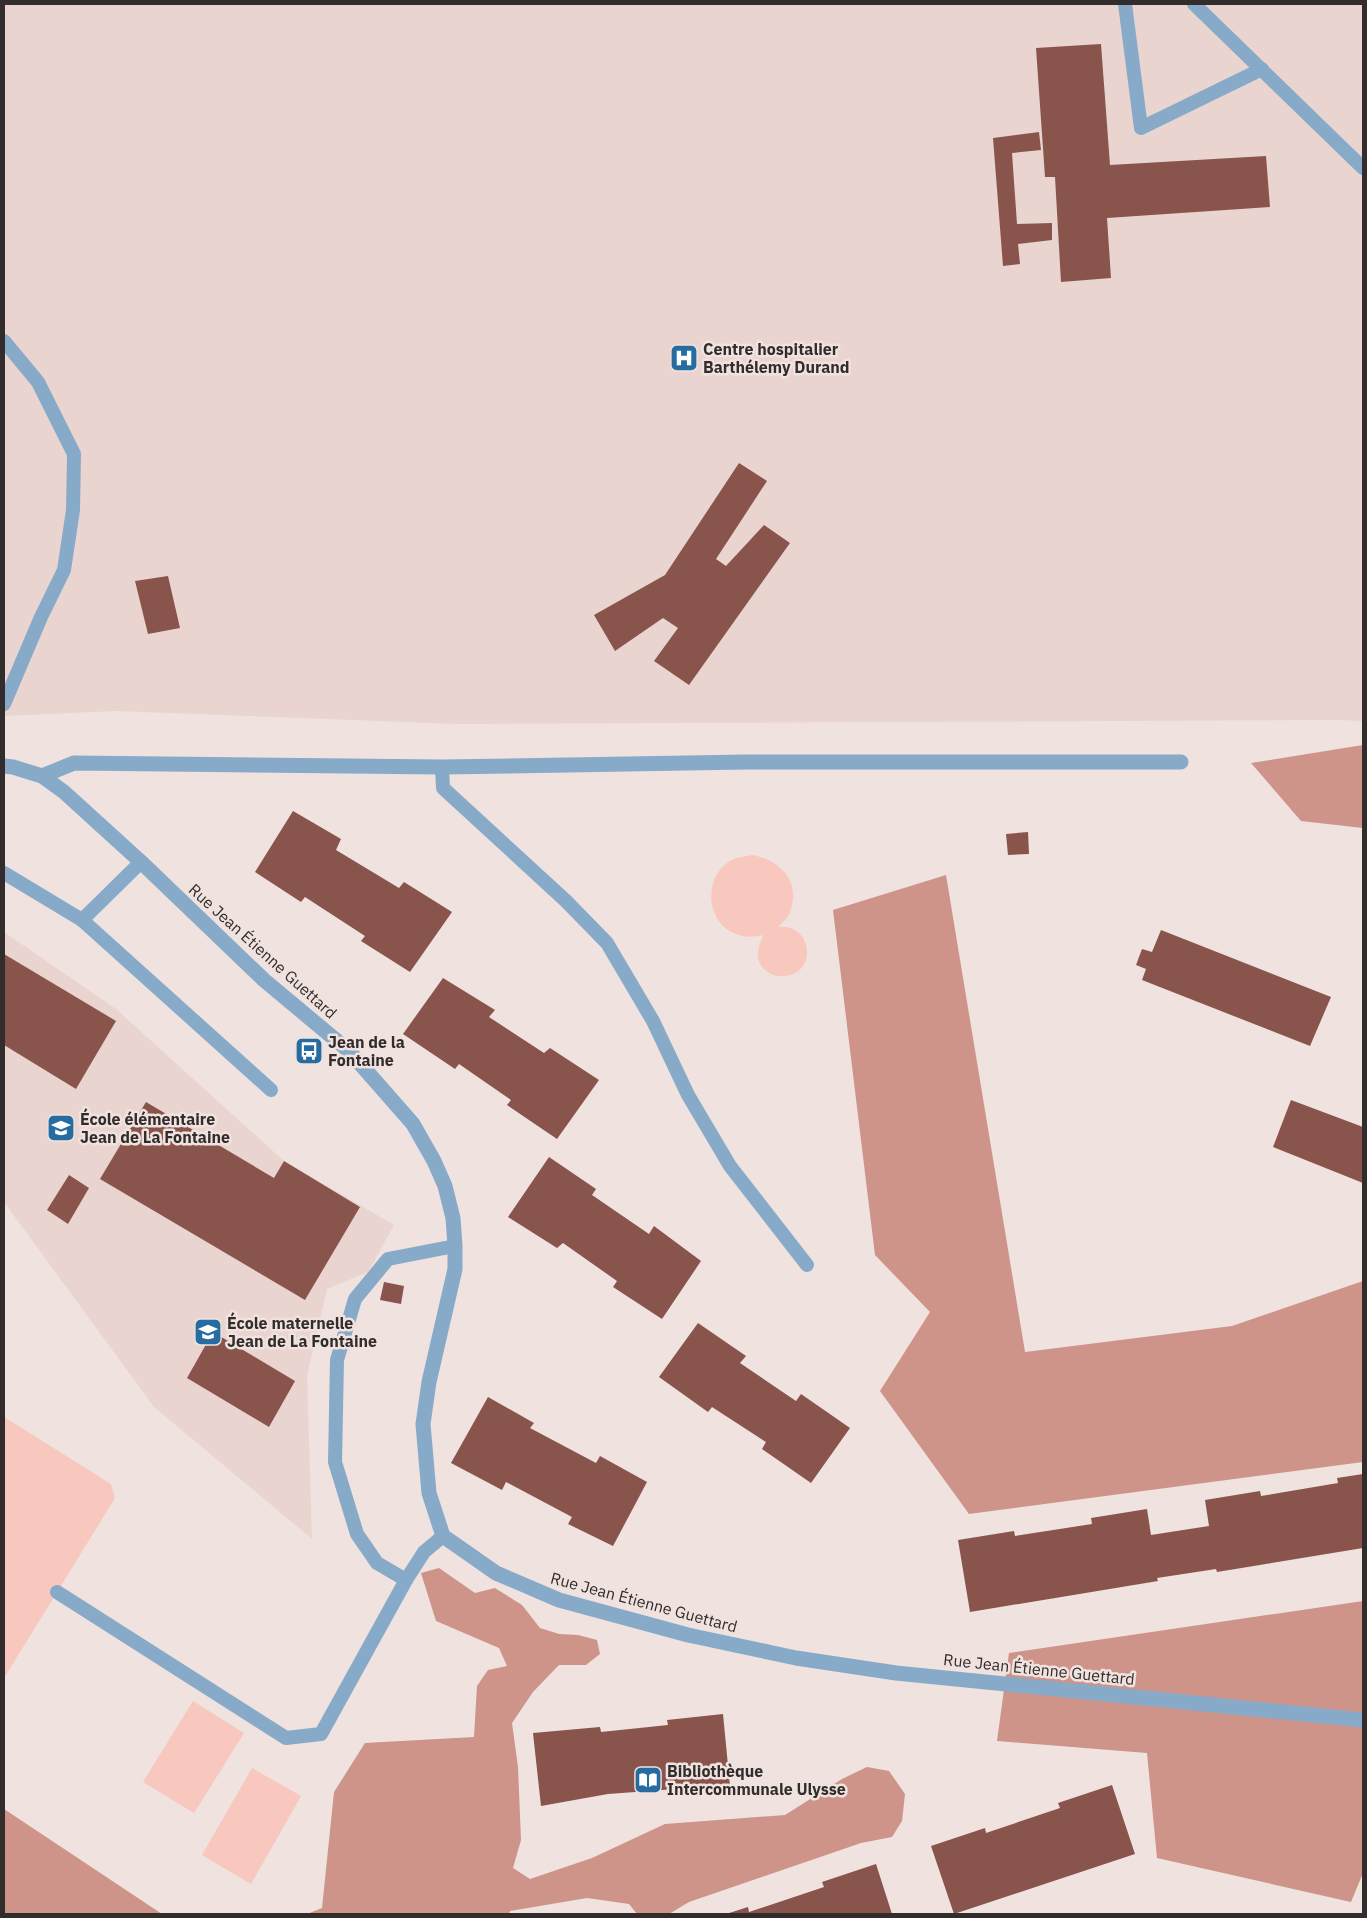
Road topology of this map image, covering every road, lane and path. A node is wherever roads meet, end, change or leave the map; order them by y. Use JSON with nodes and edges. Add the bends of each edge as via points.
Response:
{"nodes":[{"id":1,"x":1125,"y":4,"type":"edge"},
{"id":2,"x":1194,"y":4,"type":"edge"},
{"id":3,"x":1262,"y":69,"type":"junction"},
{"id":4,"x":1363,"y":168,"type":"edge"},
{"id":5,"x":4,"y":341,"type":"edge"},
{"id":6,"x":4,"y":704,"type":"edge"},
{"id":7,"x":1181,"y":762,"type":"dead end"},
{"id":8,"x":4,"y":766,"type":"edge"},
{"id":9,"x":442,"y":767,"type":"junction"},
{"id":10,"x":42,"y":776,"type":"junction"},
{"id":11,"x":141,"y":862,"type":"junction"},
{"id":12,"x":4,"y":873,"type":"edge"},
{"id":13,"x":82,"y":920,"type":"junction"},
{"id":14,"x":271,"y":1090,"type":"dead end"},
{"id":15,"x":455,"y":1246,"type":"junction"},
{"id":16,"x":807,"y":1265,"type":"dead end"},
{"id":17,"x":443,"y":1536,"type":"junction"},
{"id":18,"x":406,"y":1580,"type":"junction"},
{"id":19,"x":57,"y":1592,"type":"dead end"},
{"id":20,"x":1363,"y":1720,"type":"edge"}],
"edges":[{"from":1,"to":3,"type":"lane","via":[[1141,128]]},
{"from":2,"to":3,"type":"lane"},
{"from":3,"to":4,"type":"lane"},
{"from":5,"to":6,"type":"lane","via":[[38,382],[74,454],[74,510],[64,570]]},
{"from":7,"to":9,"type":"street","via":[[746,762]]},
{"from":8,"to":10,"type":"street","name":"Rue Jean Étienne Guettard"},
{"from":9,"to":10,"type":"street","via":[[74,763]]},
{"from":9,"to":16,"type":"lane","via":[[443,788],[607,943],[653,1021],[688,1095],[730,1166]]},
{"from":10,"to":11,"type":"street","name":"Rue Jean Étienne Guettard"},
{"from":11,"to":13,"type":"lane"},
{"from":11,"to":15,"type":"street","name":"Rue Jean Étienne Guettard","via":[[264,980],[349,1052],[413,1124],[445,1186],[453,1218]]},
{"from":12,"to":13,"type":"lane"},
{"from":13,"to":14,"type":"lane"},
{"from":15,"to":17,"type":"street","name":"Rue Jean Étienne Guettard","via":[[455,1269],[429,1382],[423,1424],[429,1494]]},
{"from":15,"to":18,"type":"lane","via":[[388,1259],[355,1299],[337,1360],[336,1462],[358,1534],[377,1563]]},
{"from":17,"to":18,"type":"lane","via":[[424,1552]]},
{"from":17,"to":20,"type":"street","name":"Rue Jean Étienne Guettard","via":[[496,1573],[559,1600],[688,1635],[796,1658],[896,1673]]},
{"from":18,"to":19,"type":"lane","via":[[320,1734],[286,1738]]}]}
